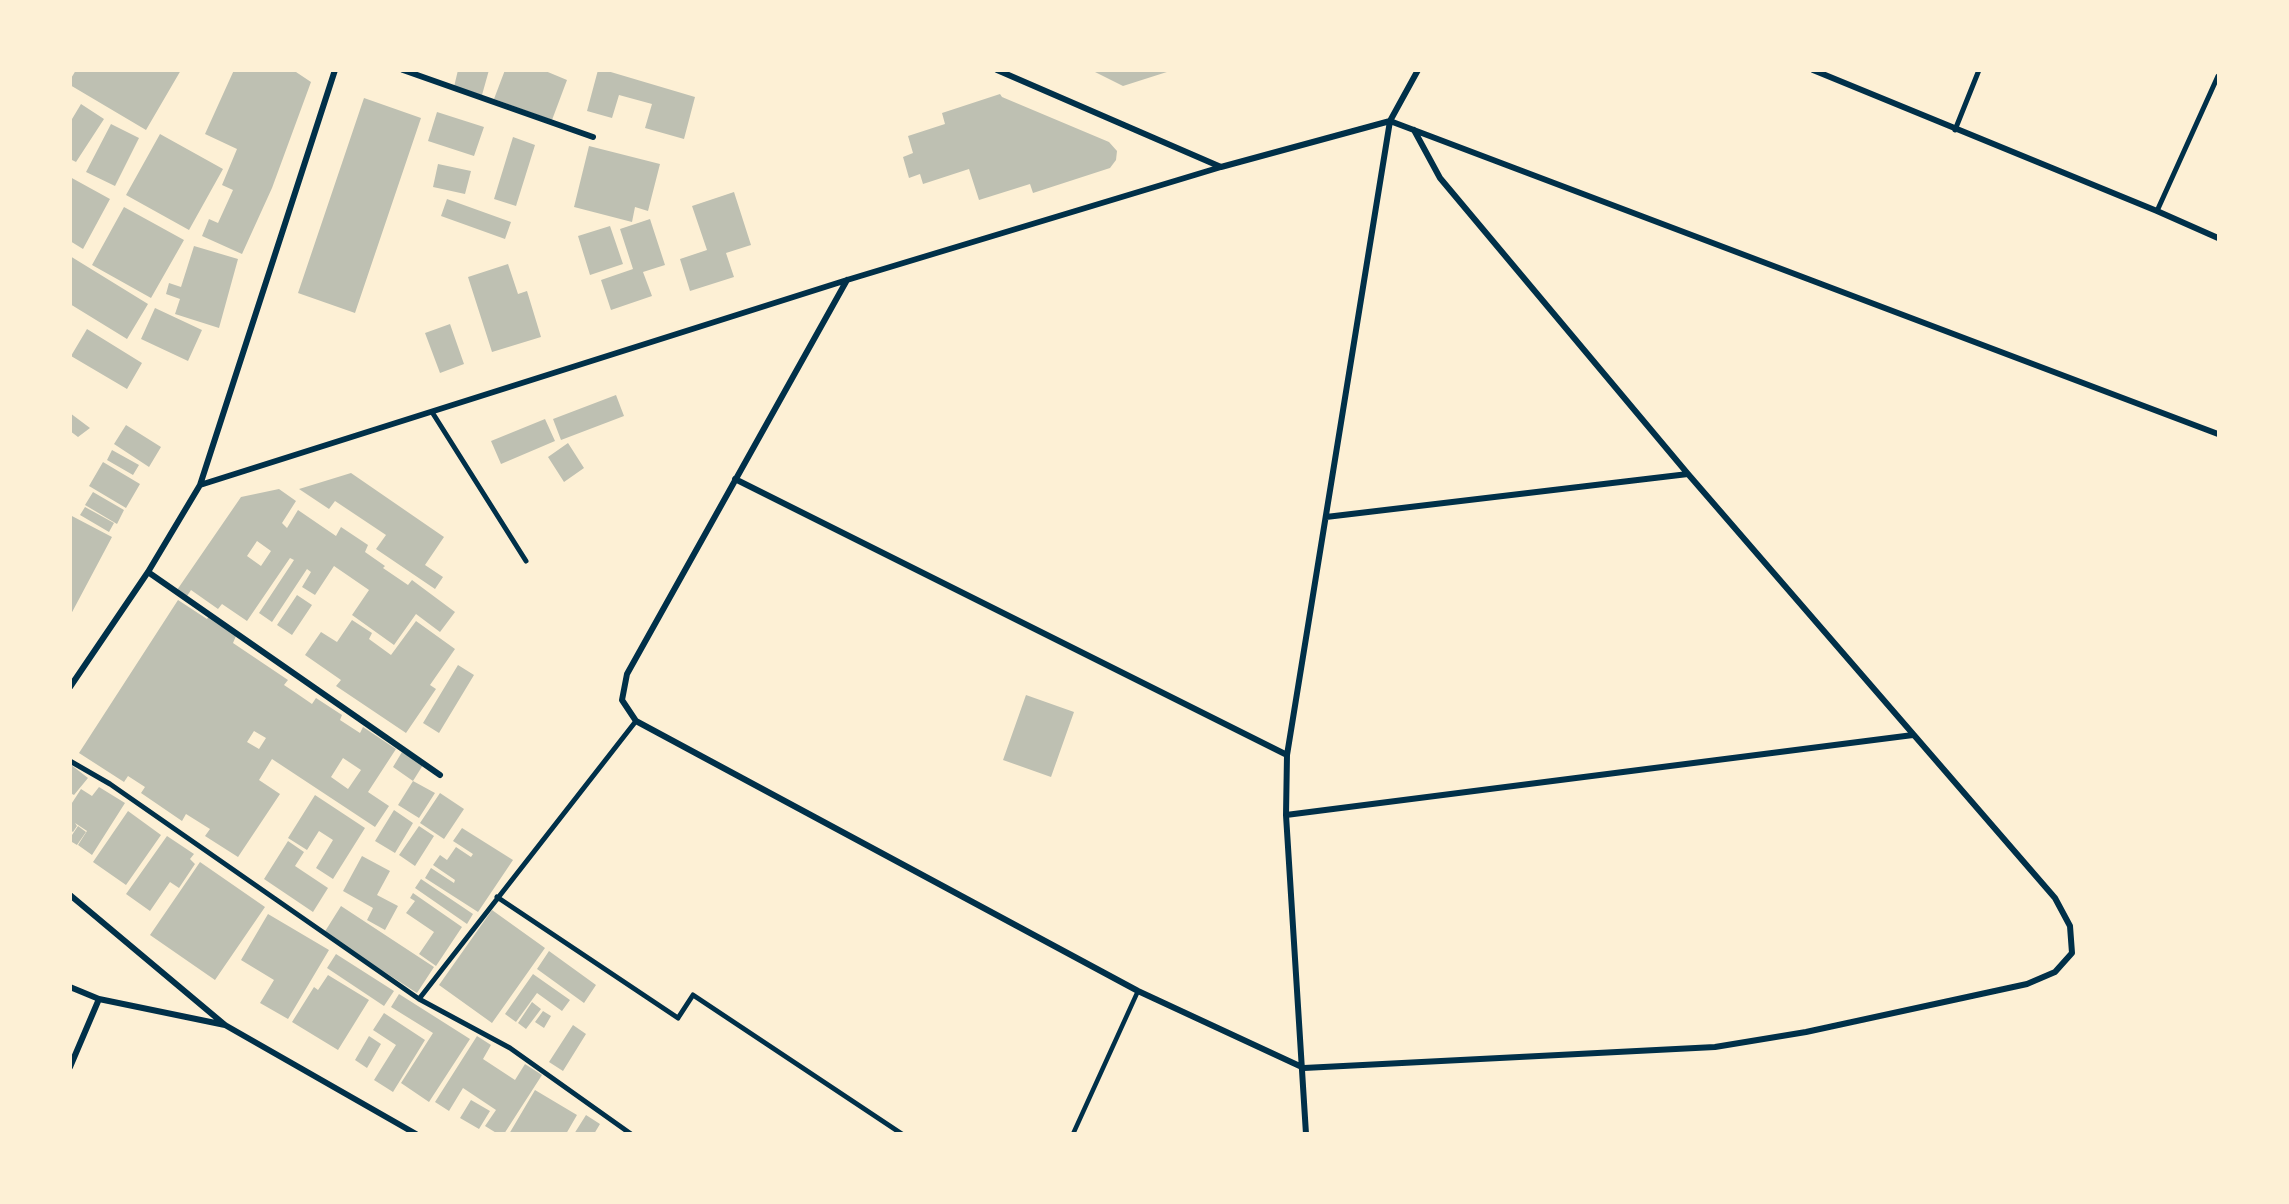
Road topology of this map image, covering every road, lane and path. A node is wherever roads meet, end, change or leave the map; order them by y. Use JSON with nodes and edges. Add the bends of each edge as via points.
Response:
{"nodes":[{"id":1,"x":335,"y":70,"type":"edge"},
{"id":2,"x":403,"y":70,"type":"edge"},
{"id":3,"x":997,"y":70,"type":"edge"},
{"id":4,"x":1418,"y":70,"type":"edge"},
{"id":5,"x":1812,"y":70,"type":"edge"},
{"id":6,"x":1979,"y":70,"type":"edge"},
{"id":7,"x":2218,"y":76,"type":"edge"},
{"id":8,"x":1390,"y":121,"type":"junction"},
{"id":9,"x":1414,"y":130,"type":"junction"},
{"id":10,"x":1955,"y":130,"type":"junction"},
{"id":11,"x":593,"y":137,"type":"dead end"},
{"id":12,"x":1221,"y":167,"type":"junction"},
{"id":13,"x":2157,"y":211,"type":"junction"},
{"id":14,"x":2218,"y":238,"type":"edge"},
{"id":15,"x":847,"y":280,"type":"junction"},
{"id":16,"x":432,"y":411,"type":"junction"},
{"id":17,"x":2218,"y":434,"type":"edge"},
{"id":18,"x":1688,"y":474,"type":"junction"},
{"id":19,"x":735,"y":479,"type":"junction"},
{"id":20,"x":200,"y":485,"type":"junction"},
{"id":21,"x":1326,"y":517,"type":"junction"},
{"id":22,"x":526,"y":561,"type":"dead end"},
{"id":23,"x":148,"y":572,"type":"junction"},
{"id":24,"x":70,"y":687,"type":"edge"},
{"id":25,"x":636,"y":721,"type":"junction"},
{"id":26,"x":1913,"y":735,"type":"junction"},
{"id":27,"x":1287,"y":755,"type":"junction"},
{"id":28,"x":70,"y":761,"type":"edge"},
{"id":29,"x":440,"y":775,"type":"dead end"},
{"id":30,"x":1286,"y":815,"type":"junction"},
{"id":31,"x":70,"y":895,"type":"edge"},
{"id":32,"x":497,"y":897,"type":"junction"},
{"id":33,"x":70,"y":987,"type":"edge"},
{"id":34,"x":1138,"y":991,"type":"junction"},
{"id":35,"x":99,"y":999,"type":"junction"},
{"id":36,"x":419,"y":999,"type":"junction"},
{"id":37,"x":225,"y":1025,"type":"junction"},
{"id":38,"x":70,"y":1067,"type":"edge"},
{"id":39,"x":1304,"y":1068,"type":"junction"},
{"id":40,"x":416,"y":1134,"type":"edge"},
{"id":41,"x":631,"y":1134,"type":"edge"},
{"id":42,"x":902,"y":1134,"type":"edge"},
{"id":43,"x":1073,"y":1134,"type":"edge"},
{"id":44,"x":1306,"y":1134,"type":"edge"}],
"edges":[{"from":1,"to":20,"type":"street"},
{"from":2,"to":11,"type":"street"},
{"from":3,"to":12,"type":"street"},
{"from":4,"to":8,"type":"street"},
{"from":5,"to":10,"type":"street"},
{"from":6,"to":10,"type":"street"},
{"from":7,"to":13,"type":"street"},
{"from":8,"to":9,"type":"street"},
{"from":8,"to":12,"type":"street"},
{"from":8,"to":21,"type":"street"},
{"from":9,"to":17,"type":"street"},
{"from":9,"to":18,"type":"street","via":[[1440,178]]},
{"from":10,"to":13,"type":"street"},
{"from":12,"to":15,"type":"street"},
{"from":13,"to":14,"type":"street"},
{"from":15,"to":16,"type":"street"},
{"from":15,"to":19,"type":"street"},
{"from":16,"to":20,"type":"street"},
{"from":16,"to":22,"type":"street"},
{"from":18,"to":21,"type":"street"},
{"from":18,"to":26,"type":"street"},
{"from":19,"to":25,"type":"street","via":[[627,674],[622,700]]},
{"from":19,"to":27,"type":"street"},
{"from":20,"to":23,"type":"street"},
{"from":21,"to":27,"type":"street"},
{"from":23,"to":24,"type":"street"},
{"from":23,"to":29,"type":"street"},
{"from":25,"to":32,"type":"street"},
{"from":25,"to":34,"type":"street"},
{"from":26,"to":30,"type":"street"},
{"from":26,"to":39,"type":"street","via":[[2055,898],[2070,926],[2072,953],[2055,972],[2027,984],[1806,1032],[1715,1047]]},
{"from":27,"to":30,"type":"street"},
{"from":28,"to":36,"type":"street","via":[[110,784]]},
{"from":30,"to":39,"type":"street"},
{"from":31,"to":37,"type":"street"},
{"from":32,"to":36,"type":"street"},
{"from":32,"to":42,"type":"street","via":[[678,1018],[693,995]]},
{"from":33,"to":35,"type":"street"},
{"from":34,"to":39,"type":"street"},
{"from":34,"to":43,"type":"lane"},
{"from":35,"to":37,"type":"street"},
{"from":35,"to":38,"type":"street"},
{"from":36,"to":41,"type":"street","via":[[510,1048]]},
{"from":37,"to":40,"type":"street"},
{"from":39,"to":44,"type":"street"}]}
